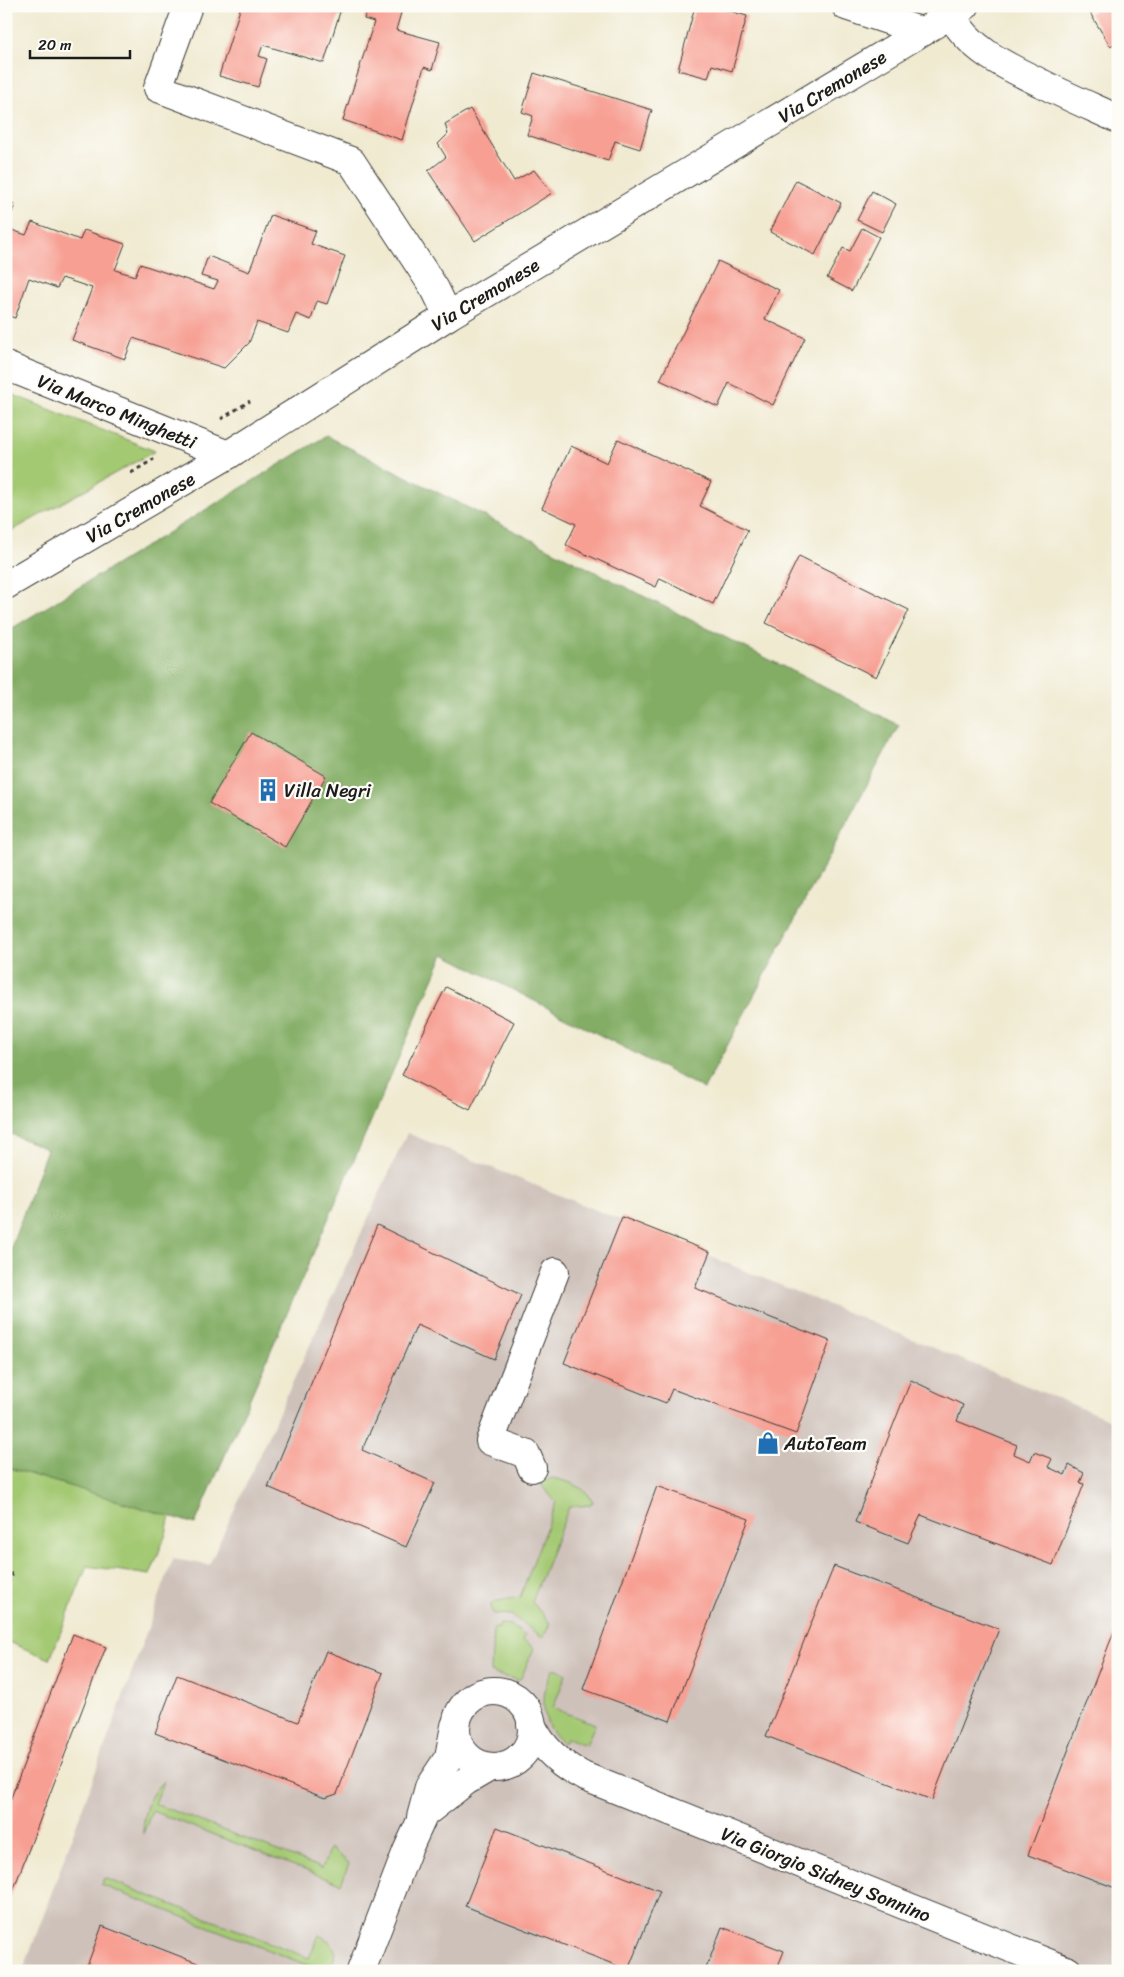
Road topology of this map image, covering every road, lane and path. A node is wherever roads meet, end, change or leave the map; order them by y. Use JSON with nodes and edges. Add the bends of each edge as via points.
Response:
{"nodes":[{"id":1,"x":188,"y":6,"type":"edge"},
{"id":2,"x":846,"y":6,"type":"edge"},
{"id":3,"x":958,"y":11,"type":"edge"},
{"id":4,"x":923,"y":32,"type":"junction"},
{"id":5,"x":1118,"y":119,"type":"edge"},
{"id":6,"x":448,"y":316,"type":"junction"},
{"id":7,"x":6,"y":366,"type":"edge"},
{"id":8,"x":254,"y":399,"type":"dead end"},
{"id":9,"x":187,"y":439,"type":"junction"},
{"id":10,"x":228,"y":456,"type":"junction"},
{"id":11,"x":130,"y":474,"type":"dead end"},
{"id":12,"x":6,"y":585,"type":"edge"},
{"id":13,"x":555,"y":1272,"type":"dead end"},
{"id":14,"x":532,"y":1468,"type":"dead end"},
{"id":15,"x":6,"y":1566,"type":"edge"},
{"id":16,"x":6,"y":1588,"type":"edge"},
{"id":17,"x":531,"y":1724,"type":"junction"},
{"id":18,"x":456,"y":1726,"type":"junction"},
{"id":19,"x":496,"y":1767,"type":"junction"},
{"id":20,"x":583,"y":1776,"type":"junction"},
{"id":21,"x":420,"y":1821,"type":"junction"},
{"id":22,"x":361,"y":1971,"type":"edge"},
{"id":23,"x":1068,"y":1971,"type":"edge"}],
"edges":[{"from":1,"to":6,"type":"street","via":[[158,88],[351,161],[435,289]]},
{"from":2,"to":4,"type":"street"},
{"from":3,"to":4,"type":"street","name":"Via Cremonese"},
{"from":3,"to":5,"type":"street","via":[[962,32],[997,61]]},
{"from":4,"to":6,"type":"street","name":"Via Cremonese"},
{"from":6,"to":10,"type":"street","name":"Via Cremonese"},
{"from":7,"to":9,"type":"street","name":"Via Marco Minghetti"},
{"from":8,"to":9,"type":"path"},
{"from":9,"to":10,"type":"street","name":"Via Marco Minghetti"},
{"from":9,"to":11,"type":"path"},
{"from":10,"to":12,"type":"street","name":"Via Cremonese"},
{"from":13,"to":14,"type":"street","via":[[490,1440],[526,1454]]},
{"from":15,"to":16,"type":"path","via":[[12,1576]]},
{"from":17,"to":18,"type":"street","via":[[523,1705],[515,1698],[506,1693],[488,1692],[468,1702],[459,1714]]},
{"from":17,"to":19,"type":"street","via":[[528,1744],[522,1754],[513,1762]]},
{"from":17,"to":20,"type":"street","name":"Via Giorgio Sidney Sonnino","via":[[550,1752]]},
{"from":18,"to":19,"type":"street","via":[[461,1749],[469,1758],[479,1764]]},
{"from":18,"to":21,"type":"street","via":[[449,1757],[429,1787]]},
{"from":19,"to":20,"type":"street","name":"Via Giorgio Sidney Sonnino","via":[[521,1766]]},
{"from":19,"to":21,"type":"street","via":[[459,1786],[430,1807]]},
{"from":20,"to":23,"type":"street","name":"Via Giorgio Sidney Sonnino"},
{"from":21,"to":22,"type":"street"}]}
